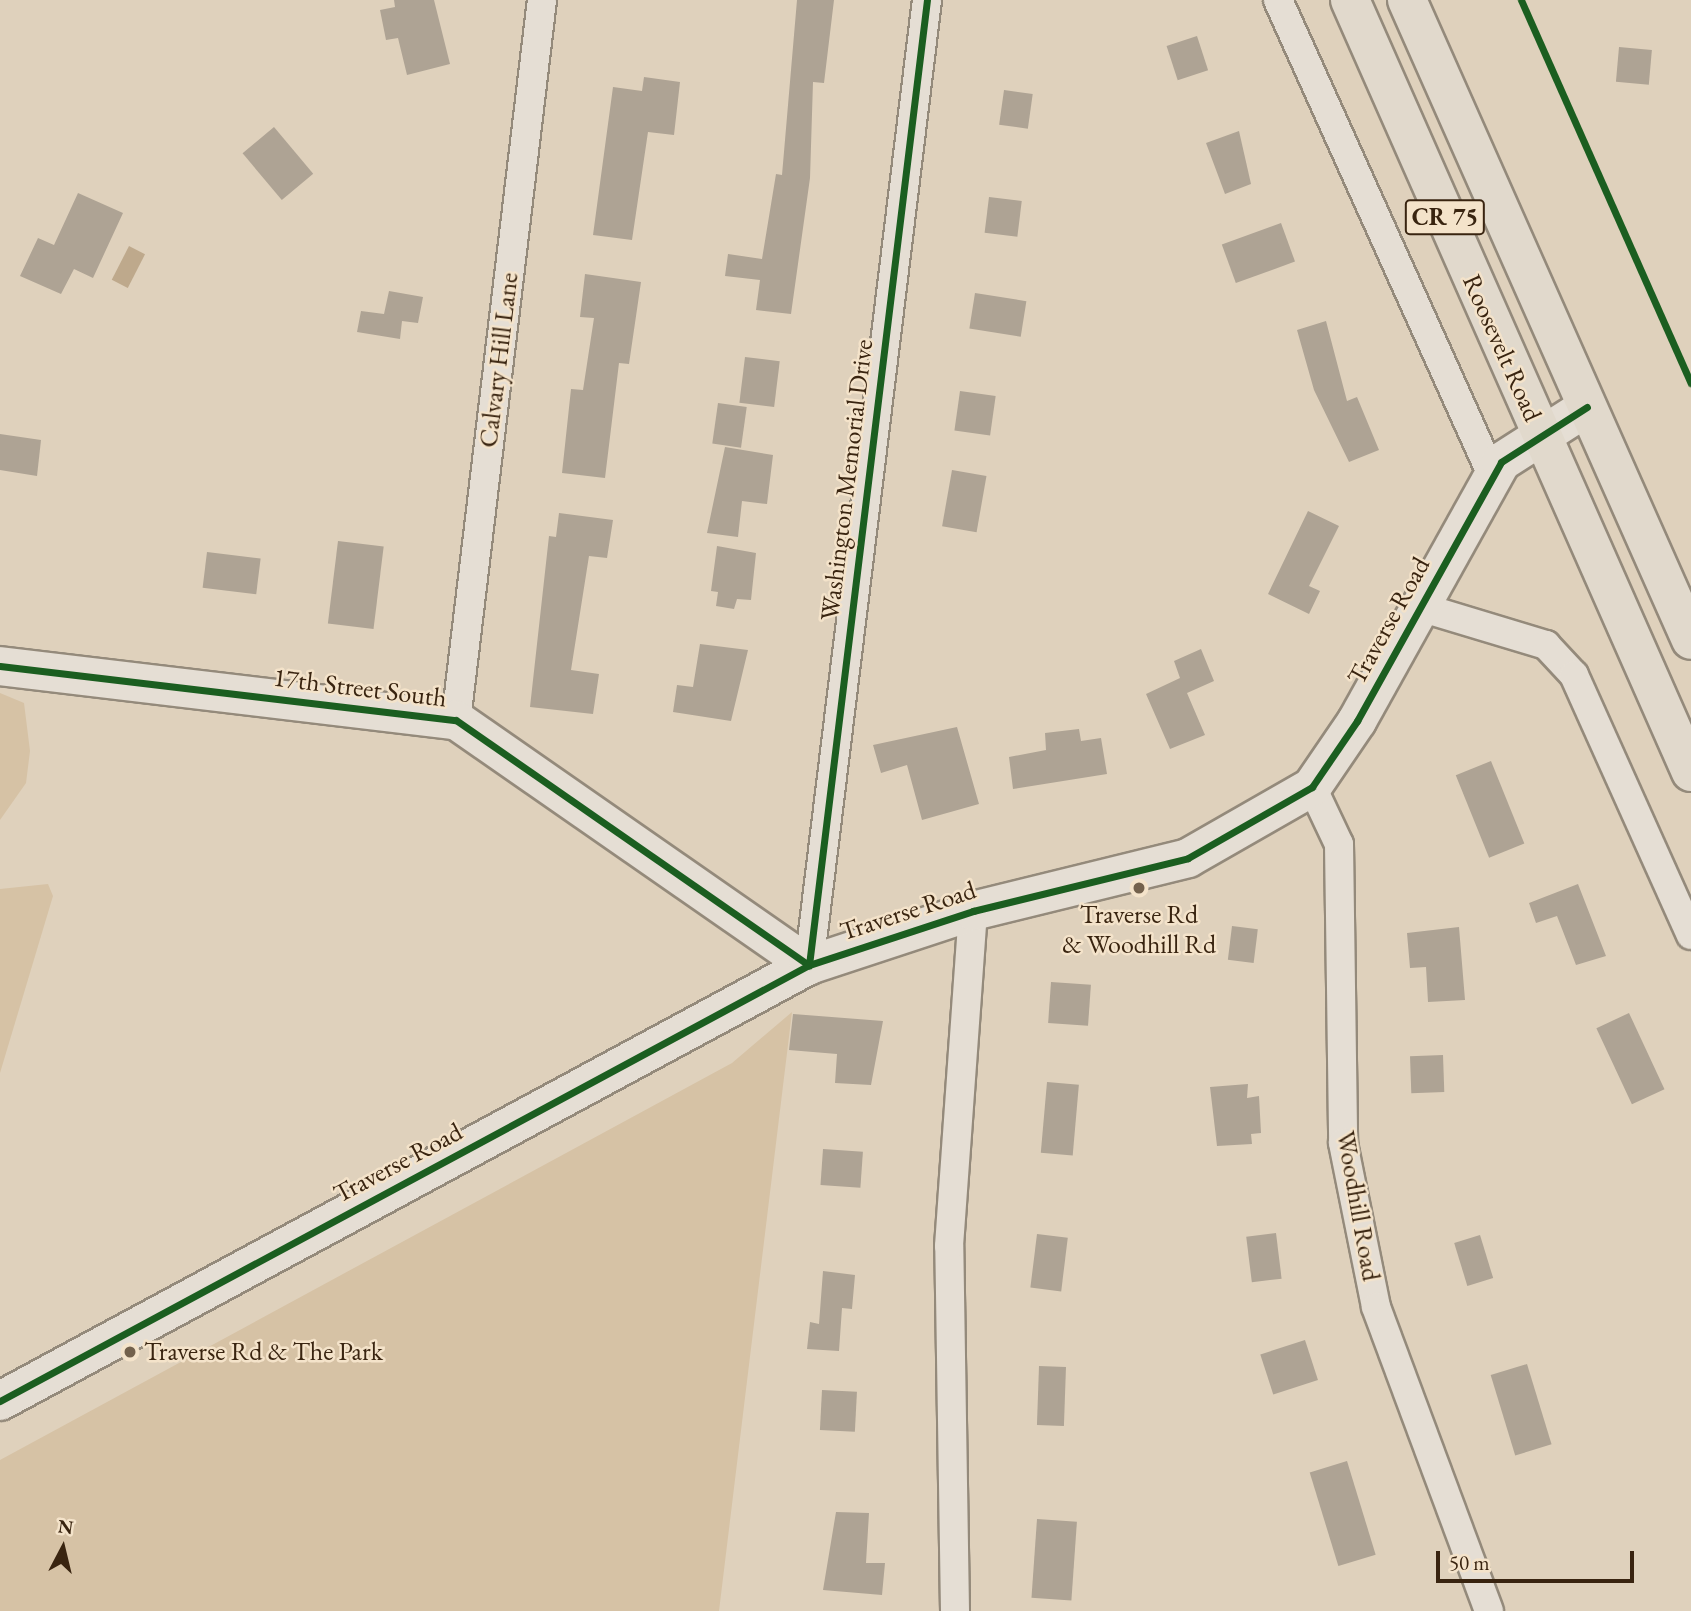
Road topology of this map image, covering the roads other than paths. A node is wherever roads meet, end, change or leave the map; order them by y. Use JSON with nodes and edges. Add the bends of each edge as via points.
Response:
{"nodes":[{"id":1,"x":542,"y":0,"type":"edge"},
{"id":2,"x":927,"y":0,"type":"edge"},
{"id":3,"x":1278,"y":0,"type":"edge"},
{"id":4,"x":1350,"y":0,"type":"edge"},
{"id":5,"x":1408,"y":0,"type":"edge"},
{"id":6,"x":1587,"y":407,"type":"junction"},
{"id":7,"x":1539,"y":433,"type":"junction"},
{"id":8,"x":1493,"y":477,"type":"junction"},
{"id":9,"x":1420,"y":607,"type":"junction"},
{"id":10,"x":1691,"y":640,"type":"edge"},
{"id":11,"x":0,"y":666,"type":"edge"},
{"id":12,"x":456,"y":720,"type":"junction"},
{"id":13,"x":1691,"y":772,"type":"edge"},
{"id":14,"x":1312,"y":787,"type":"junction"},
{"id":15,"x":973,"y":911,"type":"junction"},
{"id":16,"x":1691,"y":935,"type":"edge"},
{"id":17,"x":808,"y":965,"type":"junction"},
{"id":18,"x":0,"y":1401,"type":"edge"},
{"id":19,"x":955,"y":1611,"type":"edge"},
{"id":20,"x":1489,"y":1611,"type":"edge"}],
"edges":[{"from":1,"to":12,"type":"street","name":"Calvary Hill Lane"},
{"from":2,"to":17,"type":"street","name":"Washington Memorial Drive"},
{"from":3,"to":8,"type":"street"},
{"from":4,"to":7,"type":"main road","name":"Roosevelt Road","number":"CR 75"},
{"from":5,"to":6,"type":"main road","name":"Roosevelt Road","number":"CR 75"},
{"from":6,"to":7,"type":"street","name":"Traverse Road"},
{"from":6,"to":10,"type":"main road","name":"Roosevelt Road","number":"CR 75"},
{"from":7,"to":8,"type":"street","name":"Traverse Road","via":[[1501,462]]},
{"from":7,"to":13,"type":"main road","name":"Roosevelt Road","number":"CR 75"},
{"from":8,"to":9,"type":"street","name":"Traverse Road"},
{"from":9,"to":14,"type":"street","name":"Traverse Road"},
{"from":9,"to":16,"type":"street","via":[[1546,645],[1574,675]]},
{"from":11,"to":12,"type":"street","name":"17th Street South"},
{"from":12,"to":17,"type":"street","name":"17th Street South"},
{"from":14,"to":15,"type":"street","name":"Traverse Road","via":[[1188,858]]},
{"from":14,"to":20,"type":"street","name":"Woodhill Road","via":[[1339,844],[1343,1143],[1376,1307]]},
{"from":15,"to":17,"type":"street","name":"Traverse Road"},
{"from":15,"to":19,"type":"street","via":[[949,1246]]},
{"from":17,"to":18,"type":"street","name":"Traverse Road"}]}
